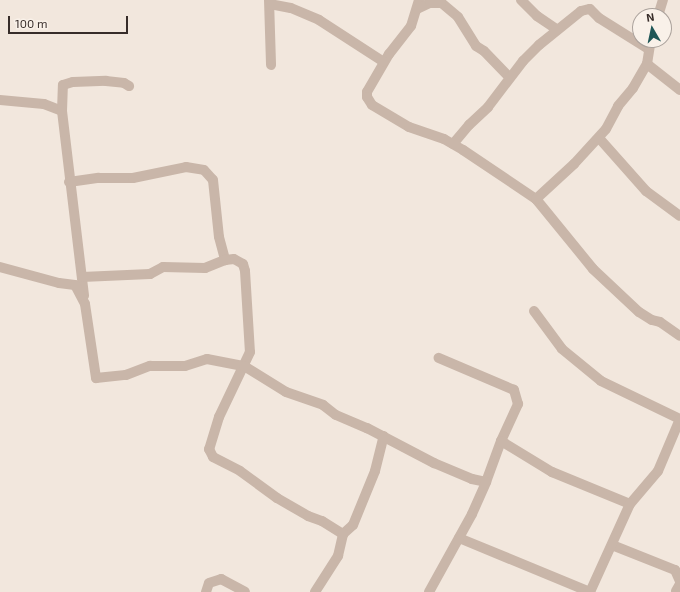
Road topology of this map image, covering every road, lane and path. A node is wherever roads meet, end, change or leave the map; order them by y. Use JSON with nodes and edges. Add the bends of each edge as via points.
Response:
{"nodes":[{"id":1,"x":521,"y":0,"type":"edge"},
{"id":2,"x":270,"y":2,"type":"edge"},
{"id":3,"x":440,"y":2,"type":"edge"},
{"id":4,"x":418,"y":4,"type":"edge"},
{"id":5,"x":556,"y":29,"type":"junction"},
{"id":6,"x":632,"y":35,"type":"edge"},
{"id":7,"x":649,"y":48,"type":"edge"},
{"id":8,"x":384,"y":62,"type":"junction"},
{"id":9,"x":647,"y":64,"type":"junction"},
{"id":10,"x":271,"y":65,"type":"dead end"},
{"id":11,"x":506,"y":74,"type":"dead end"},
{"id":12,"x":129,"y":86,"type":"dead end"},
{"id":13,"x":680,"y":90,"type":"edge"},
{"id":14,"x":0,"y":100,"type":"edge"},
{"id":15,"x":62,"y":111,"type":"junction"},
{"id":16,"x":599,"y":138,"type":"junction"},
{"id":17,"x":453,"y":144,"type":"junction"},
{"id":18,"x":69,"y":182,"type":"junction"},
{"id":19,"x":536,"y":199,"type":"junction"},
{"id":20,"x":680,"y":216,"type":"edge"},
{"id":21,"x":224,"y":260,"type":"junction"},
{"id":22,"x":0,"y":268,"type":"edge"},
{"id":23,"x":82,"y":277,"type":"junction"},
{"id":24,"x":85,"y":304,"type":"junction"},
{"id":25,"x":534,"y":311,"type":"dead end"},
{"id":26,"x":680,"y":336,"type":"edge"},
{"id":27,"x":439,"y":358,"type":"dead end"},
{"id":28,"x":244,"y":366,"type":"junction"},
{"id":29,"x":680,"y":419,"type":"edge"},
{"id":30,"x":384,"y":436,"type":"junction"},
{"id":31,"x":501,"y":441,"type":"junction"},
{"id":32,"x":486,"y":482,"type":"junction"},
{"id":33,"x":630,"y":504,"type":"junction"},
{"id":34,"x":343,"y":534,"type":"junction"},
{"id":35,"x":459,"y":538,"type":"junction"},
{"id":36,"x":612,"y":545,"type":"junction"},
{"id":37,"x":680,"y":581,"type":"edge"},
{"id":38,"x":206,"y":592,"type":"edge"},
{"id":39,"x":245,"y":592,"type":"edge"},
{"id":40,"x":315,"y":592,"type":"edge"},
{"id":41,"x":429,"y":592,"type":"edge"},
{"id":42,"x":590,"y":592,"type":"edge"}],
"edges":[{"from":1,"to":5,"type":"street","via":[[537,16]]},
{"from":2,"to":8,"type":"street","via":[[319,20]]},
{"from":2,"to":10,"type":"street"},
{"from":3,"to":4,"type":"street"},
{"from":3,"to":11,"type":"street","via":[[458,17],[476,46]]},
{"from":4,"to":8,"type":"street","via":[[411,26]]},
{"from":5,"to":6,"type":"street","via":[[581,11],[590,9],[599,18]]},
{"from":5,"to":17,"type":"street","via":[[523,61],[488,107]]},
{"from":7,"to":9,"type":"street"},
{"from":8,"to":17,"type":"street","via":[[367,92],[372,105],[410,127]]},
{"from":9,"to":13,"type":"street"},
{"from":9,"to":16,"type":"street"},
{"from":12,"to":15,"type":"street","via":[[106,81],[73,82],[63,86]]},
{"from":14,"to":15,"type":"street","via":[[44,104]]},
{"from":15,"to":18,"type":"street"},
{"from":16,"to":19,"type":"street"},
{"from":16,"to":20,"type":"street","via":[[646,191]]},
{"from":17,"to":19,"type":"street"},
{"from":18,"to":21,"type":"street","via":[[98,178],[133,178],[186,167],[204,170],[213,180],[218,236]]},
{"from":18,"to":23,"type":"street"},
{"from":19,"to":26,"type":"street","via":[[592,269],[639,312]]},
{"from":21,"to":23,"type":"street","via":[[205,268],[164,267],[150,274]]},
{"from":21,"to":28,"type":"street","via":[[238,261],[243,264],[245,271],[250,352]]},
{"from":22,"to":24,"type":"street","via":[[75,285]]},
{"from":23,"to":24,"type":"street"},
{"from":24,"to":28,"type":"street","via":[[96,378],[126,375],[150,366],[185,366],[207,358]]},
{"from":25,"to":29,"type":"street","via":[[562,349],[601,381]]},
{"from":27,"to":31,"type":"street","via":[[514,390],[518,404]]},
{"from":28,"to":30,"type":"street","via":[[286,392],[323,406],[336,415]]},
{"from":28,"to":34,"type":"street","via":[[219,417],[209,449],[213,457],[240,471],[277,498]]},
{"from":29,"to":33,"type":"street","via":[[658,471]]},
{"from":30,"to":32,"type":"street","via":[[434,463]]},
{"from":30,"to":34,"type":"street","via":[[372,478],[353,525]]},
{"from":31,"to":32,"type":"street"},
{"from":31,"to":33,"type":"street","via":[[552,472]]},
{"from":32,"to":35,"type":"street"},
{"from":33,"to":36,"type":"street"},
{"from":34,"to":40,"type":"street","via":[[338,556]]},
{"from":35,"to":41,"type":"street"},
{"from":35,"to":42,"type":"street"},
{"from":36,"to":37,"type":"street","via":[[675,570]]},
{"from":36,"to":42,"type":"street"},
{"from":38,"to":39,"type":"street","via":[[209,583],[221,579]]}]}
